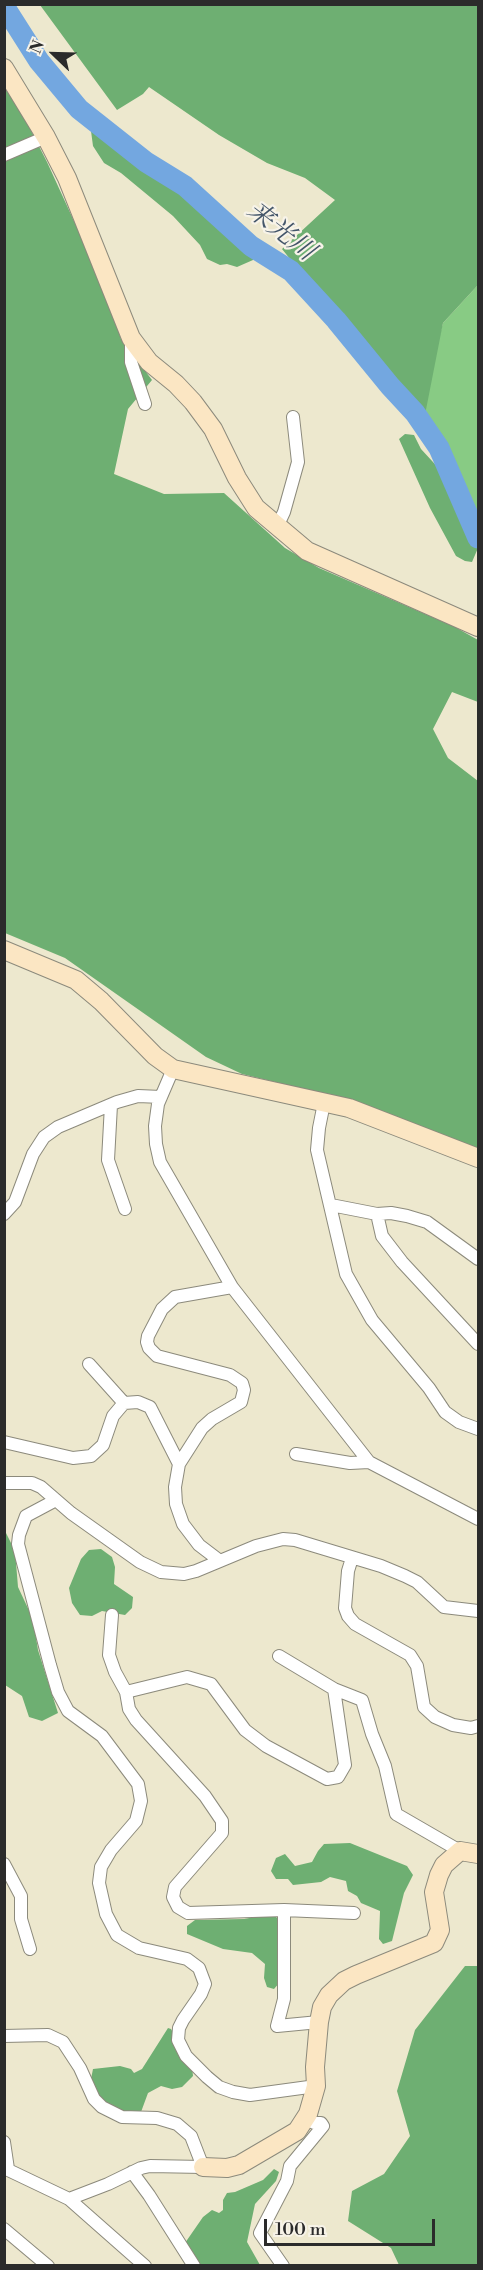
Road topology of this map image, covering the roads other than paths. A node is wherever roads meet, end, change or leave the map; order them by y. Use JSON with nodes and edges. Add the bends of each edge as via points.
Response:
{"nodes":[{"id":1,"x":4,"y":68,"type":"edge"},
{"id":2,"x":46,"y":137,"type":"junction"},
{"id":3,"x":4,"y":155,"type":"edge"},
{"id":4,"x":131,"y":337,"type":"junction"},
{"id":5,"x":145,"y":404,"type":"dead end"},
{"id":6,"x":293,"y":417,"type":"dead end"},
{"id":7,"x":277,"y":527,"type":"junction"},
{"id":8,"x":478,"y":627,"type":"edge"},
{"id":9,"x":4,"y":950,"type":"edge"},
{"id":10,"x":172,"y":1069,"type":"junction"},
{"id":11,"x":161,"y":1097,"type":"junction"},
{"id":12,"x":324,"y":1103,"type":"junction"},
{"id":13,"x":111,"y":1105,"type":"junction"},
{"id":14,"x":478,"y":1158,"type":"edge"},
{"id":15,"x":331,"y":1205,"type":"junction"},
{"id":16,"x":125,"y":1209,"type":"dead end"},
{"id":17,"x":4,"y":1214,"type":"edge"},
{"id":18,"x":377,"y":1214,"type":"junction"},
{"id":19,"x":478,"y":1259,"type":"edge"},
{"id":20,"x":232,"y":1287,"type":"junction"},
{"id":21,"x":478,"y":1344,"type":"edge"},
{"id":22,"x":89,"y":1364,"type":"dead end"},
{"id":23,"x":124,"y":1403,"type":"junction"},
{"id":24,"x":478,"y":1429,"type":"edge"},
{"id":25,"x":4,"y":1442,"type":"edge"},
{"id":26,"x":296,"y":1454,"type":"dead end"},
{"id":27,"x":369,"y":1462,"type":"junction"},
{"id":28,"x":179,"y":1464,"type":"junction"},
{"id":29,"x":4,"y":1483,"type":"edge"},
{"id":30,"x":56,"y":1500,"type":"junction"},
{"id":31,"x":478,"y":1519,"type":"edge"},
{"id":32,"x":352,"y":1558,"type":"junction"},
{"id":33,"x":220,"y":1561,"type":"junction"},
{"id":34,"x":478,"y":1611,"type":"edge"},
{"id":35,"x":112,"y":1616,"type":"dead end"},
{"id":36,"x":279,"y":1656,"type":"dead end"},
{"id":37,"x":334,"y":1689,"type":"junction"},
{"id":38,"x":126,"y":1692,"type":"junction"},
{"id":39,"x":478,"y":1726,"type":"edge"},
{"id":40,"x":460,"y":1851,"type":"junction"},
{"id":41,"x":478,"y":1854,"type":"edge"},
{"id":42,"x":4,"y":1864,"type":"edge"},
{"id":43,"x":284,"y":1910,"type":"junction"},
{"id":44,"x":354,"y":1913,"type":"dead end"},
{"id":45,"x":30,"y":1949,"type":"dead end"},
{"id":46,"x":319,"y":2022,"type":"junction"},
{"id":47,"x":4,"y":2036,"type":"edge"},
{"id":48,"x":316,"y":2086,"type":"junction"},
{"id":49,"x":306,"y":2119,"type":"junction"},
{"id":50,"x":4,"y":2142,"type":"edge"},
{"id":51,"x":203,"y":2167,"type":"junction"},
{"id":52,"x":6,"y":2169,"type":"edge"},
{"id":53,"x":132,"y":2172,"type":"junction"},
{"id":54,"x":69,"y":2199,"type":"junction"},
{"id":55,"x":4,"y":2229,"type":"edge"},
{"id":56,"x":48,"y":2265,"type":"edge"},
{"id":57,"x":145,"y":2265,"type":"edge"},
{"id":58,"x":194,"y":2265,"type":"edge"},
{"id":59,"x":283,"y":2265,"type":"edge"}],
"edges":[{"from":1,"to":2,"type":"street"},
{"from":2,"to":3,"type":"street"},
{"from":2,"to":4,"type":"street","via":[[67,178]]},
{"from":4,"to":5,"type":"street","via":[[131,362]]},
{"from":4,"to":7,"type":"street","via":[[149,362],[193,402],[213,429],[256,508]]},
{"from":6,"to":7,"type":"street","via":[[298,462]]},
{"from":7,"to":8,"type":"street","via":[[307,551]]},
{"from":9,"to":10,"type":"street","via":[[76,980]]},
{"from":10,"to":11,"type":"street"},
{"from":10,"to":12,"type":"street"},
{"from":11,"to":13,"type":"street","via":[[138,1096]]},
{"from":11,"to":20,"type":"street","via":[[155,1126],[160,1162]]},
{"from":12,"to":14,"type":"street","via":[[359,1112]]},
{"from":12,"to":15,"type":"street","via":[[317,1150]]},
{"from":13,"to":16,"type":"street","via":[[108,1160]]},
{"from":13,"to":17,"type":"street","via":[[58,1126],[44,1137],[33,1154],[15,1202]]},
{"from":15,"to":18,"type":"street"},
{"from":15,"to":24,"type":"street","via":[[346,1274],[372,1320],[445,1412]]},
{"from":18,"to":19,"type":"street","via":[[391,1213],[426,1222]]},
{"from":18,"to":21,"type":"street","via":[[382,1236]]},
{"from":20,"to":27,"type":"street"},
{"from":20,"to":28,"type":"street","via":[[175,1297],[162,1309],[148,1336],[149,1348],[157,1356],[230,1375],[242,1383],[244,1390],[240,1402],[202,1428]]},
{"from":22,"to":23,"type":"street"},
{"from":23,"to":25,"type":"street","via":[[113,1416],[103,1445],[91,1456],[73,1458]]},
{"from":23,"to":28,"type":"street","via":[[138,1402],[150,1407]]},
{"from":26,"to":27,"type":"street","via":[[350,1463]]},
{"from":27,"to":31,"type":"street"},
{"from":28,"to":33,"type":"street","via":[[176,1504],[183,1524],[199,1545]]},
{"from":29,"to":30,"type":"street","via":[[32,1483]]},
{"from":30,"to":33,"type":"street","via":[[155,1569],[184,1574]]},
{"from":30,"to":48,"type":"street","via":[[26,1516],[18,1544],[58,1692],[68,1711],[102,1736],[138,1784],[141,1801],[136,1821],[101,1867],[99,1883],[106,1914],[117,1935],[139,1948],[187,1959],[200,1968],[205,1984],[179,2028],[178,2040],[186,2056],[219,2087],[250,2095]]},
{"from":32,"to":33,"type":"street","via":[[283,1539]]},
{"from":32,"to":34,"type":"street","via":[[405,1575],[444,1607]]},
{"from":32,"to":39,"type":"street","via":[[345,1608],[348,1616],[355,1624],[410,1655],[417,1665],[424,1707],[435,1717],[453,1725]]},
{"from":35,"to":38,"type":"street","via":[[109,1654]]},
{"from":36,"to":37,"type":"street"},
{"from":37,"to":38,"type":"street","via":[[345,1765],[338,1777],[327,1779],[245,1730],[211,1684],[187,1677]]},
{"from":37,"to":40,"type":"street","via":[[362,1700],[386,1766],[396,1814]]},
{"from":38,"to":43,"type":"street","via":[[136,1720],[205,1796],[222,1821],[222,1833],[175,1887],[173,1898],[178,1907],[188,1913]]},
{"from":40,"to":41,"type":"street"},
{"from":40,"to":46,"type":"street","via":[[444,1865],[434,1892],[440,1930],[434,1943],[344,1981],[329,1995]]},
{"from":42,"to":45,"type":"street","via":[[21,1896],[21,1919]]},
{"from":43,"to":44,"type":"street"},
{"from":43,"to":46,"type":"street","via":[[284,1999],[277,2026]]},
{"from":46,"to":48,"type":"street"},
{"from":47,"to":51,"type":"street","via":[[48,2035],[63,2042],[102,2107],[122,2117],[157,2118],[183,2128],[195,2143]]},
{"from":48,"to":49,"type":"street"},
{"from":49,"to":51,"type":"street","via":[[297,2131],[239,2165]]},
{"from":49,"to":59,"type":"street","via":[[323,2126],[290,2166],[287,2181],[260,2233]]},
{"from":50,"to":52,"type":"street"},
{"from":51,"to":53,"type":"street","via":[[150,2166]]},
{"from":52,"to":54,"type":"street"},
{"from":53,"to":54,"type":"street"},
{"from":53,"to":58,"type":"street"},
{"from":54,"to":57,"type":"street"},
{"from":55,"to":56,"type":"street"}]}
